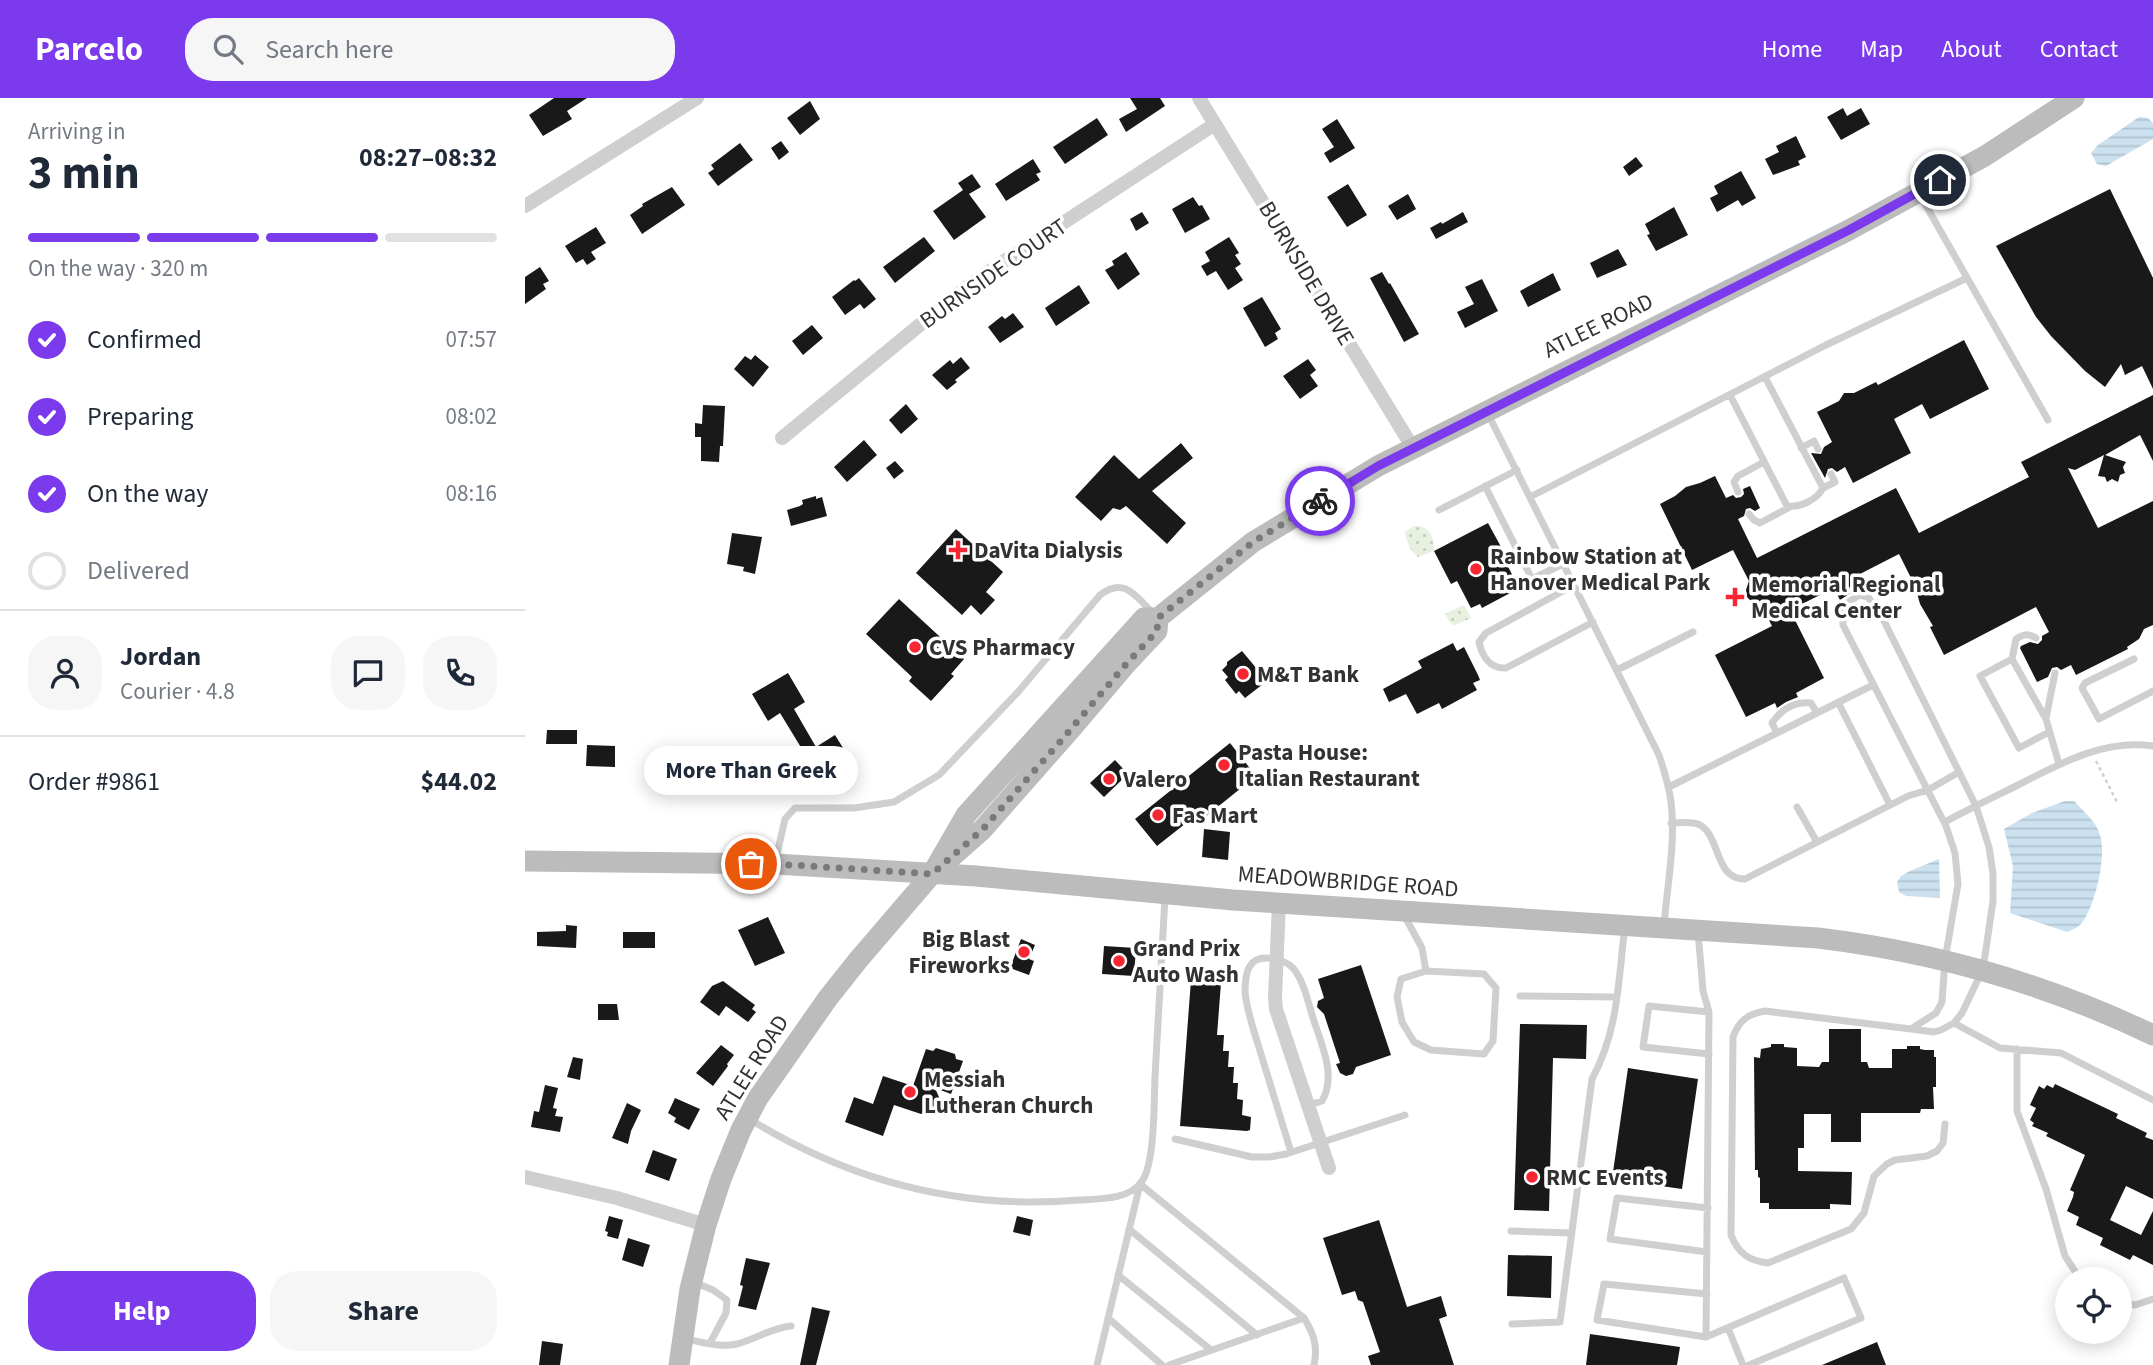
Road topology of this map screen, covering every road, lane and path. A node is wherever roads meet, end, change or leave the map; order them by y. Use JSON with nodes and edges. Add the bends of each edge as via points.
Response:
{"nodes":[{"id":1,"x":697,"y":98,"type":"edge"},
{"id":2,"x":1199,"y":98,"type":"edge"},
{"id":3,"x":2074,"y":98,"type":"edge"},
{"id":4,"x":1215,"y":124,"type":"junction"},
{"id":5,"x":1918,"y":191,"type":"junction"},
{"id":6,"x":525,"y":206,"type":"edge"},
{"id":7,"x":1967,"y":278,"type":"junction"},
{"id":8,"x":1765,"y":377,"type":"junction"},
{"id":9,"x":1730,"y":395,"type":"junction"},
{"id":10,"x":1487,"y":410,"type":"junction"},
{"id":11,"x":2048,"y":420,"type":"dead end"},
{"id":12,"x":782,"y":438,"type":"dead end"},
{"id":13,"x":1413,"y":448,"type":"junction"},
{"id":14,"x":1801,"y":448,"type":"junction"},
{"id":15,"x":1818,"y":449,"type":"dead end"},
{"id":16,"x":1764,"y":462,"type":"junction"},
{"id":17,"x":1517,"y":470,"type":"junction"},
{"id":18,"x":1831,"y":474,"type":"dead end"},
{"id":19,"x":1485,"y":486,"type":"junction"},
{"id":20,"x":1823,"y":488,"type":"junction"},
{"id":21,"x":1738,"y":492,"type":"dead end"},
{"id":22,"x":1530,"y":497,"type":"junction"},
{"id":23,"x":1791,"y":507,"type":"junction"},
{"id":24,"x":1439,"y":510,"type":"dead end"},
{"id":25,"x":1749,"y":514,"type":"dead end"},
{"id":26,"x":1563,"y":564,"type":"junction"},
{"id":27,"x":1574,"y":585,"type":"junction"},
{"id":28,"x":1158,"y":618,"type":"junction"},
{"id":29,"x":1593,"y":622,"type":"junction"},
{"id":30,"x":1693,"y":632,"type":"dead end"},
{"id":31,"x":2036,"y":638,"type":"dead end"},
{"id":32,"x":2012,"y":659,"type":"junction"},
{"id":33,"x":2134,"y":659,"type":"dead end"},
{"id":34,"x":1617,"y":670,"type":"junction"},
{"id":35,"x":2055,"y":673,"type":"dead end"},
{"id":36,"x":1873,"y":685,"type":"junction"},
{"id":37,"x":2153,"y":691,"type":"edge"},
{"id":38,"x":1838,"y":702,"type":"junction"},
{"id":39,"x":1817,"y":713,"type":"junction"},
{"id":40,"x":2046,"y":719,"type":"junction"},
{"id":41,"x":2049,"y":732,"type":"junction"},
{"id":42,"x":1777,"y":733,"type":"junction"},
{"id":43,"x":2153,"y":746,"type":"edge"},
{"id":44,"x":2091,"y":752,"type":"junction"},
{"id":45,"x":2059,"y":764,"type":"junction"},
{"id":46,"x":1959,"y":772,"type":"junction"},
{"id":47,"x":1669,"y":788,"type":"junction"},
{"id":48,"x":1928,"y":790,"type":"junction"},
{"id":49,"x":2117,"y":804,"type":"dead end"},
{"id":50,"x":1890,"y":805,"type":"junction"},
{"id":51,"x":1976,"y":806,"type":"junction"},
{"id":52,"x":1797,"y":807,"type":"dead end"},
{"id":53,"x":1945,"y":822,"type":"junction"},
{"id":54,"x":1671,"y":823,"type":"junction"},
{"id":55,"x":1817,"y":842,"type":"junction"},
{"id":56,"x":525,"y":861,"type":"edge"},
{"id":57,"x":775,"y":864,"type":"junction"},
{"id":58,"x":932,"y":874,"type":"junction"},
{"id":59,"x":1165,"y":894,"type":"junction"},
{"id":60,"x":1279,"y":903,"type":"junction"},
{"id":61,"x":1402,"y":911,"type":"junction"},
{"id":62,"x":1625,"y":926,"type":"junction"},
{"id":63,"x":1664,"y":928,"type":"junction"},
{"id":64,"x":1698,"y":931,"type":"junction"},
{"id":65,"x":1277,"y":959,"type":"junction"},
{"id":66,"x":1945,"y":960,"type":"junction"},
{"id":67,"x":1983,"y":969,"type":"junction"},
{"id":68,"x":1426,"y":971,"type":"junction"},
{"id":69,"x":1520,"y":996,"type":"dead end"},
{"id":70,"x":1617,"y":997,"type":"junction"},
{"id":71,"x":1709,"y":1012,"type":"junction"},
{"id":72,"x":1954,"y":1023,"type":"junction"},
{"id":73,"x":1911,"y":1029,"type":"junction"},
{"id":74,"x":2153,"y":1035,"type":"edge"},
{"id":75,"x":2017,"y":1048,"type":"junction"},
{"id":76,"x":1709,"y":1054,"type":"junction"},
{"id":77,"x":2153,"y":1100,"type":"edge"},
{"id":78,"x":1308,"y":1105,"type":"junction"},
{"id":79,"x":1405,"y":1115,"type":"dead end"},
{"id":80,"x":747,"y":1118,"type":"junction"},
{"id":81,"x":1945,"y":1124,"type":"dead end"},
{"id":82,"x":1175,"y":1139,"type":"dead end"},
{"id":83,"x":1321,"y":1143,"type":"junction"},
{"id":84,"x":1291,"y":1152,"type":"junction"},
{"id":85,"x":1329,"y":1168,"type":"dead end"},
{"id":86,"x":525,"y":1177,"type":"edge"},
{"id":87,"x":1140,"y":1184,"type":"junction"},
{"id":88,"x":1707,"y":1208,"type":"junction"},
{"id":89,"x":706,"y":1225,"type":"junction"},
{"id":90,"x":1129,"y":1229,"type":"junction"},
{"id":91,"x":1511,"y":1231,"type":"dead end"},
{"id":92,"x":1572,"y":1233,"type":"junction"},
{"id":93,"x":1707,"y":1252,"type":"junction"},
{"id":94,"x":2072,"y":1267,"type":"edge"},
{"id":95,"x":1118,"y":1275,"type":"junction"},
{"id":96,"x":692,"y":1281,"type":"junction"},
{"id":97,"x":1707,"y":1294,"type":"junction"},
{"id":98,"x":2153,"y":1299,"type":"edge"},
{"id":99,"x":2132,"y":1304,"type":"edge"},
{"id":100,"x":1108,"y":1318,"type":"junction"},
{"id":101,"x":1304,"y":1318,"type":"junction"},
{"id":102,"x":1512,"y":1324,"type":"dead end"},
{"id":103,"x":791,"y":1325,"type":"dead end"},
{"id":104,"x":1728,"y":1328,"type":"junction"},
{"id":105,"x":1257,"y":1335,"type":"junction"},
{"id":106,"x":1706,"y":1337,"type":"junction"},
{"id":107,"x":682,"y":1339,"type":"junction"},
{"id":108,"x":710,"y":1343,"type":"junction"},
{"id":109,"x":1212,"y":1350,"type":"junction"},
{"id":110,"x":679,"y":1365,"type":"edge"},
{"id":111,"x":1097,"y":1365,"type":"edge"},
{"id":112,"x":1162,"y":1365,"type":"edge"},
{"id":113,"x":1169,"y":1365,"type":"edge"},
{"id":114,"x":1314,"y":1365,"type":"edge"},
{"id":115,"x":1743,"y":1365,"type":"edge"},
{"id":116,"x":1749,"y":1365,"type":"edge"}],
"edges":[{"from":1,"to":6,"type":"street"},
{"from":2,"to":4,"type":"street","name":"BURNSIDE DRIVE"},
{"from":3,"to":5,"type":"main road","name":"ATLEE ROAD","via":[[1986,156]]},
{"from":4,"to":12,"type":"street","name":"BURNSIDE COURT","via":[[988,272]]},
{"from":4,"to":13,"type":"street","name":"BURNSIDE DRIVE"},
{"from":5,"to":7,"type":"lane"},
{"from":5,"to":10,"type":"main road","name":"ATLEE ROAD","via":[[1849,230]]},
{"from":7,"to":8,"type":"lane"},
{"from":7,"to":11,"type":"lane"},
{"from":8,"to":9,"type":"lane"},
{"from":8,"to":14,"type":"lane"},
{"from":9,"to":16,"type":"lane"},
{"from":9,"to":22,"type":"lane"},
{"from":10,"to":13,"type":"main road","name":"ATLEE ROAD"},
{"from":10,"to":17,"type":"lane"},
{"from":13,"to":28,"type":"main road","name":"ATLEE ROAD","via":[[1253,542]]},
{"from":14,"to":15,"type":"lane","via":[[1814,441]]},
{"from":14,"to":20,"type":"lane"},
{"from":16,"to":21,"type":"lane","via":[[1738,475],[1734,482]]},
{"from":16,"to":23,"type":"lane"},
{"from":17,"to":19,"type":"lane"},
{"from":17,"to":22,"type":"lane"},
{"from":18,"to":20,"type":"lane","via":[[1835,482]]},
{"from":19,"to":24,"type":"lane"},
{"from":19,"to":26,"type":"lane","via":[[1532,579]]},
{"from":20,"to":23,"type":"lane"},
{"from":22,"to":26,"type":"lane"},
{"from":23,"to":25,"type":"lane","via":[[1760,523]]},
{"from":26,"to":27,"type":"lane"},
{"from":27,"to":29,"type":"lane"},
{"from":27,"to":29,"type":"lane","via":[[1486,633],[1479,642],[1481,652],[1489,662],[1506,668]]},
{"from":28,"to":57,"type":"lane","via":[[1128,589],[1110,587],[939,775],[894,802],[854,808],[795,808],[785,819]]},
{"from":28,"to":58,"type":"main road","name":"ATLEE ROAD","via":[[1143,618],[1055,715],[966,816]]},
{"from":29,"to":34,"type":"lane"},
{"from":30,"to":34,"type":"lane"},
{"from":31,"to":32,"type":"lane","via":[[2023,634],[2015,639]]},
{"from":32,"to":40,"type":"lane"},
{"from":32,"to":41,"type":"lane","via":[[1980,676],[2019,748]]},
{"from":33,"to":37,"type":"lane","via":[[2082,688],[2099,719]]},
{"from":34,"to":47,"type":"lane","via":[[1659,755]]},
{"from":35,"to":40,"type":"lane"},
{"from":36,"to":38,"type":"lane"},
{"from":36,"to":46,"type":"lane","via":[[1843,625],[1843,606],[1859,595],[1874,603]]},
{"from":36,"to":48,"type":"lane"},
{"from":38,"to":39,"type":"lane"},
{"from":38,"to":50,"type":"lane"},
{"from":39,"to":42,"type":"lane"},
{"from":39,"to":42,"type":"lane","via":[[1811,703],[1800,702],[1779,712],[1772,723]]},
{"from":40,"to":41,"type":"lane"},
{"from":41,"to":45,"type":"lane"},
{"from":42,"to":47,"type":"lane"},
{"from":43,"to":44,"type":"lane","via":[[2131,744]]},
{"from":44,"to":45,"type":"lane"},
{"from":44,"to":49,"type":"path"},
{"from":45,"to":51,"type":"lane"},
{"from":46,"to":48,"type":"lane"},
{"from":46,"to":51,"type":"lane"},
{"from":47,"to":54,"type":"lane"},
{"from":48,"to":50,"type":"lane"},
{"from":48,"to":53,"type":"lane"},
{"from":50,"to":55,"type":"lane"},
{"from":51,"to":53,"type":"lane"},
{"from":51,"to":67,"type":"lane","via":[[1993,874]]},
{"from":52,"to":55,"type":"lane"},
{"from":53,"to":66,"type":"lane","via":[[1958,884]]},
{"from":54,"to":55,"type":"lane","via":[[1697,823],[1705,830],[1727,873],[1735,879],[1745,879]]},
{"from":54,"to":63,"type":"lane"},
{"from":56,"to":57,"type":"main road","name":"MEADOWBRIDGE ROAD"},
{"from":57,"to":58,"type":"main road","name":"MEADOWBRIDGE ROAD"},
{"from":58,"to":59,"type":"main road","name":"MEADOWBRIDGE ROAD"},
{"from":58,"to":80,"type":"main road","name":"ATLEE ROAD","via":[[828,998]]},
{"from":59,"to":60,"type":"main road","name":"MEADOWBRIDGE ROAD"},
{"from":59,"to":87,"type":"lane","via":[[1153,1125],[1147,1171]]},
{"from":60,"to":61,"type":"main road","name":"MEADOWBRIDGE ROAD"},
{"from":60,"to":65,"type":"street"},
{"from":61,"to":62,"type":"main road","name":"MEADOWBRIDGE ROAD"},
{"from":61,"to":68,"type":"lane","via":[[1422,948]]},
{"from":62,"to":63,"type":"main road","name":"MEADOWBRIDGE ROAD"},
{"from":62,"to":70,"type":"lane"},
{"from":63,"to":64,"type":"main road","name":"MEADOWBRIDGE ROAD"},
{"from":64,"to":66,"type":"main road","name":"MEADOWBRIDGE ROAD","via":[[1827,939]]},
{"from":64,"to":71,"type":"lane"},
{"from":65,"to":78,"type":"street","via":[[1276,1009]]},
{"from":65,"to":78,"type":"lane","via":[[1292,967],[1300,980],[1327,1063],[1326,1094],[1322,1101]]},
{"from":65,"to":84,"type":"lane","via":[[1254,961],[1245,990]]},
{"from":66,"to":67,"type":"main road","name":"MEADOWBRIDGE ROAD"},
{"from":66,"to":73,"type":"lane","via":[[1942,1002],[1936,1013]]},
{"from":67,"to":72,"type":"lane"},
{"from":67,"to":74,"type":"main road","name":"MEADOWBRIDGE ROAD","via":[[2063,996]]},
{"from":68,"to":68,"type":"lane","via":[[1401,979],[1397,997],[1402,1022],[1414,1042],[1431,1050],[1484,1054],[1493,1041],[1496,988],[1484,974]]},
{"from":69,"to":70,"type":"lane"},
{"from":70,"to":92,"type":"lane","via":[[1604,1057],[1592,1079]]},
{"from":71,"to":76,"type":"lane"},
{"from":71,"to":76,"type":"lane","via":[[1649,1006],[1643,1047]]},
{"from":72,"to":73,"type":"lane","via":[[1934,1031]]},
{"from":72,"to":75,"type":"lane","via":[[2000,1048]]},
{"from":73,"to":81,"type":"lane","via":[[1765,1011],[1741,1021],[1733,1037],[1734,1244],[1745,1257],[1768,1263],[1851,1229],[1864,1213],[1879,1169],[1895,1160],[1937,1151]]},
{"from":75,"to":77,"type":"lane","via":[[2061,1053]]},
{"from":75,"to":94,"type":"lane","via":[[2017,1111]]},
{"from":76,"to":88,"type":"lane"},
{"from":78,"to":83,"type":"street"},
{"from":79,"to":83,"type":"lane"},
{"from":80,"to":87,"type":"lane","via":[[847,1168],[937,1194],[1009,1203],[1050,1202],[1127,1194]]},
{"from":80,"to":89,"type":"main road","name":"ATLEE ROAD"},
{"from":82,"to":84,"type":"lane","via":[[1252,1157]]},
{"from":83,"to":84,"type":"lane"},
{"from":83,"to":85,"type":"street"},
{"from":86,"to":89,"type":"street"},
{"from":87,"to":90,"type":"lane"},
{"from":87,"to":101,"type":"lane"},
{"from":88,"to":93,"type":"lane"},
{"from":88,"to":93,"type":"lane","via":[[1617,1198],[1610,1239]]},
{"from":89,"to":96,"type":"main road","name":"ATLEE ROAD"},
{"from":90,"to":95,"type":"lane"},
{"from":90,"to":105,"type":"lane"},
{"from":91,"to":92,"type":"lane"},
{"from":92,"to":102,"type":"lane","via":[[1560,1322]]},
{"from":93,"to":97,"type":"lane"},
{"from":95,"to":100,"type":"lane"},
{"from":95,"to":109,"type":"lane"},
{"from":96,"to":107,"type":"main road","name":"ATLEE ROAD"},
{"from":96,"to":108,"type":"lane","via":[[727,1300]]},
{"from":97,"to":106,"type":"lane"},
{"from":97,"to":106,"type":"lane","via":[[1604,1284],[1598,1320]]},
{"from":98,"to":99,"type":"lane"},
{"from":100,"to":111,"type":"lane"},
{"from":100,"to":112,"type":"lane"},
{"from":101,"to":105,"type":"lane"},
{"from":101,"to":114,"type":"lane","via":[[1314,1335]]},
{"from":103,"to":108,"type":"lane","via":[[739,1343]]},
{"from":104,"to":106,"type":"lane"},
{"from":104,"to":115,"type":"lane"},
{"from":104,"to":116,"type":"lane","via":[[1844,1278],[1861,1318]]},
{"from":105,"to":109,"type":"lane"},
{"from":107,"to":108,"type":"lane"},
{"from":107,"to":110,"type":"main road","name":"ATLEE ROAD"},
{"from":109,"to":113,"type":"lane"}]}
